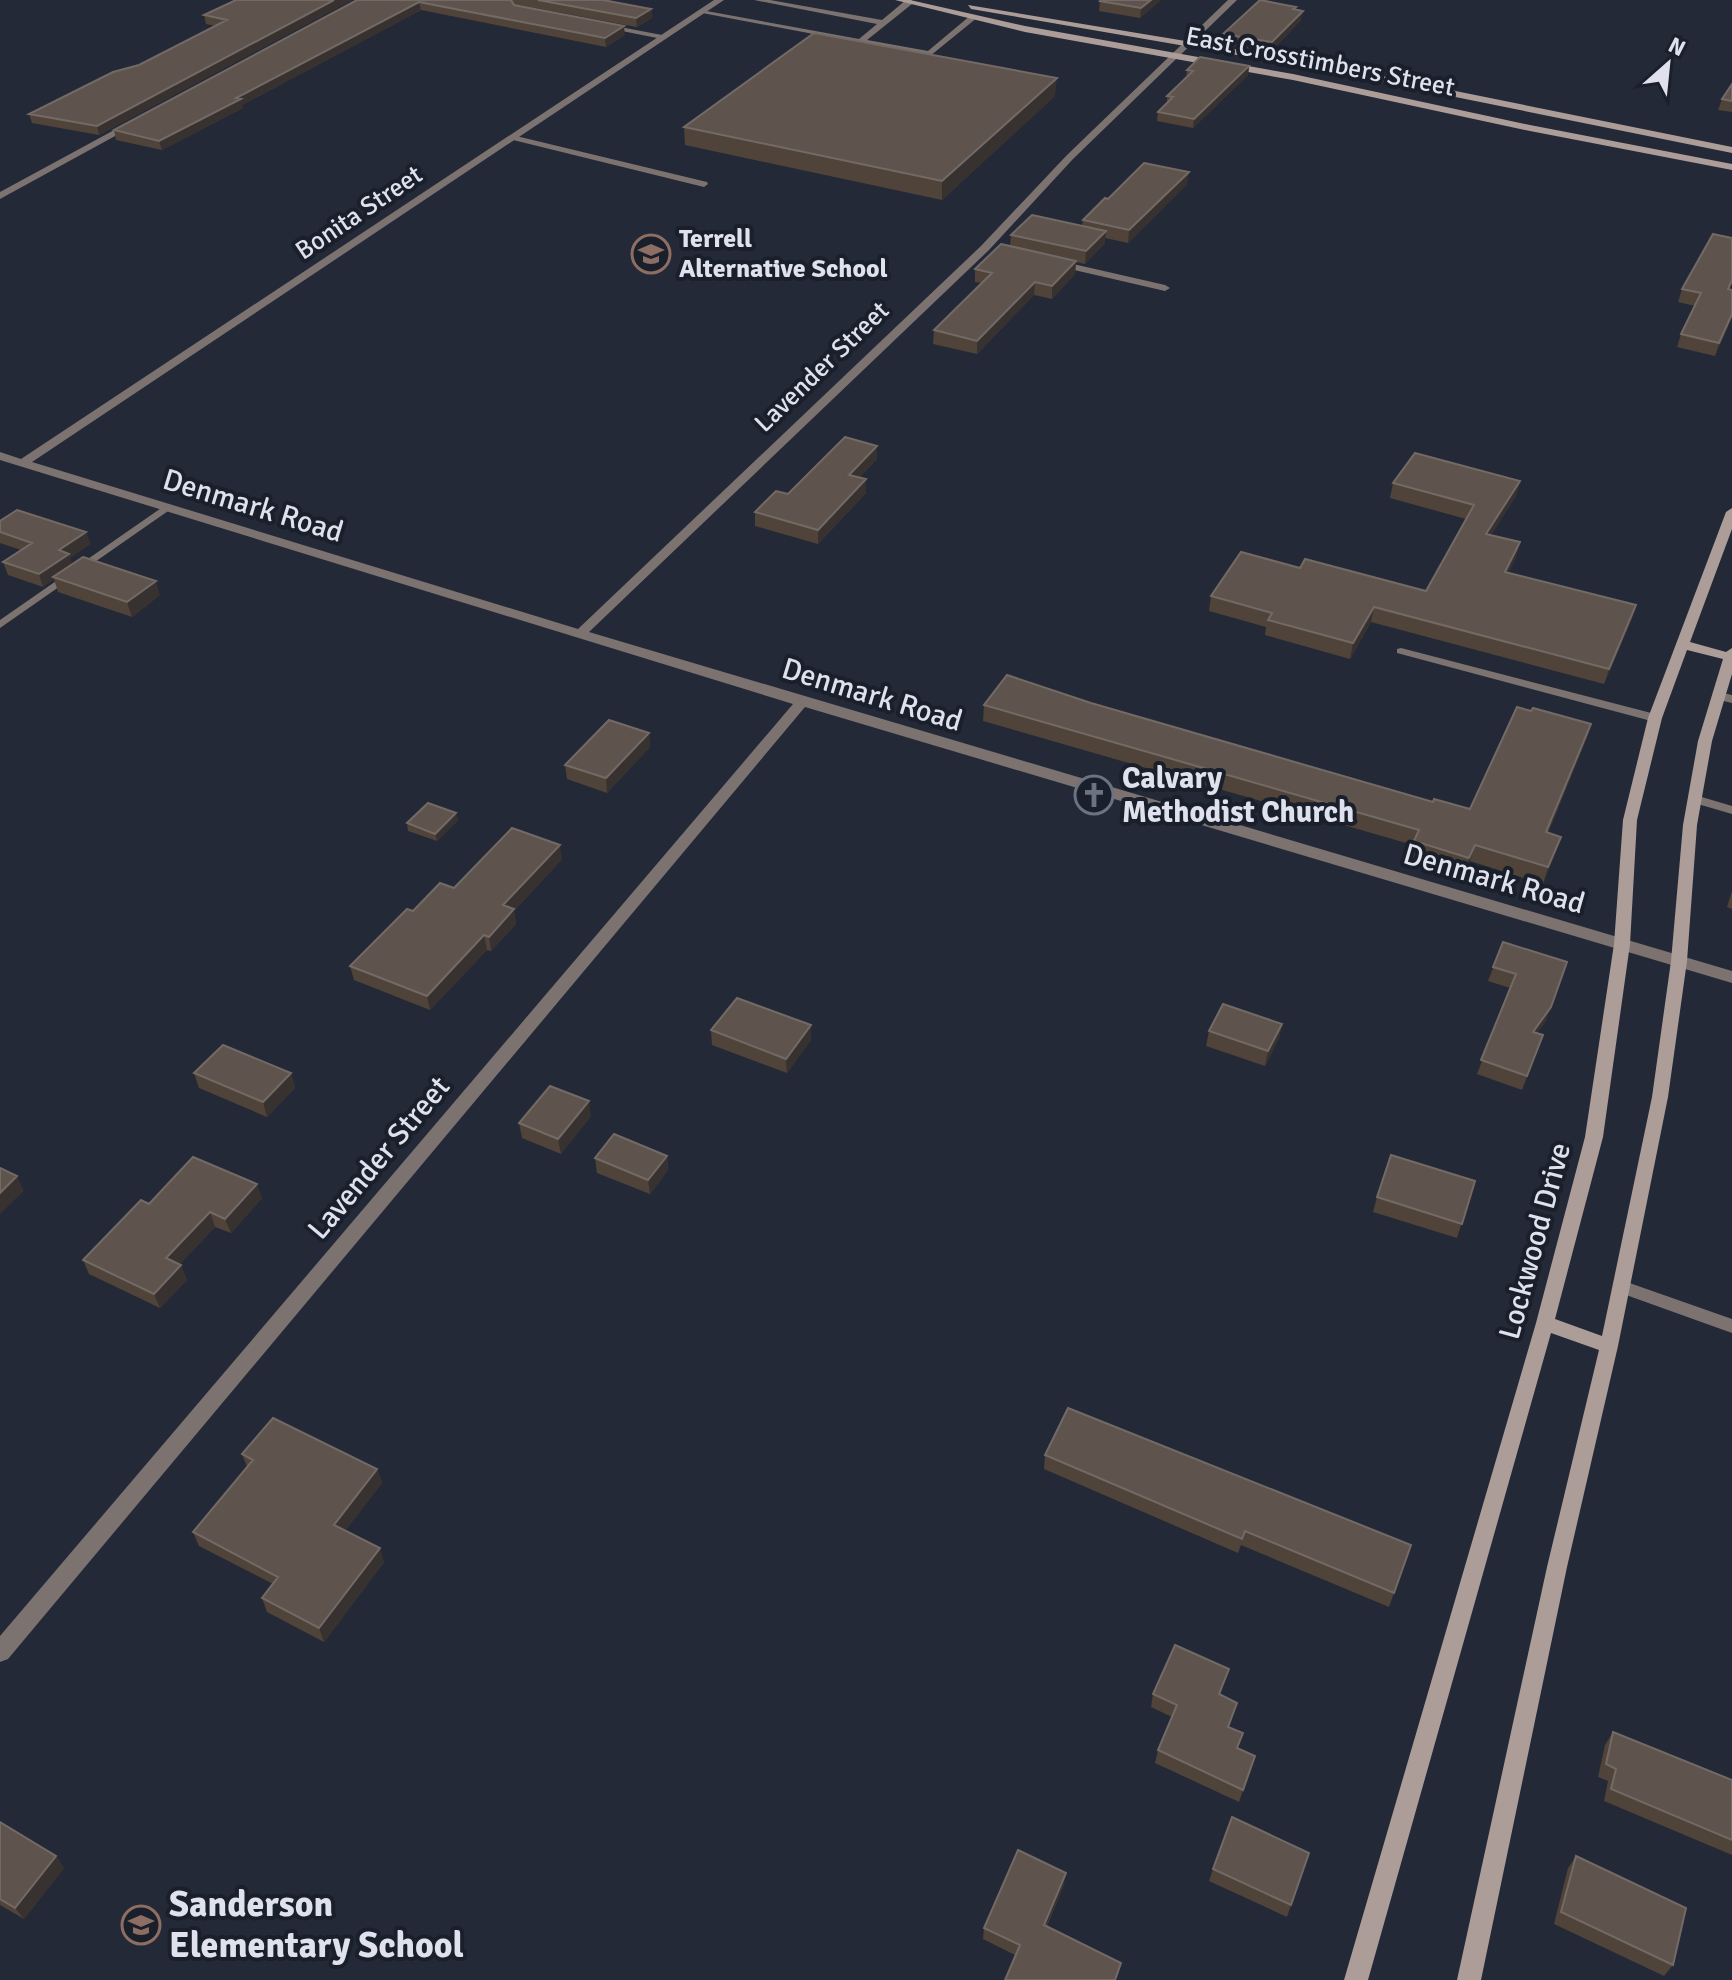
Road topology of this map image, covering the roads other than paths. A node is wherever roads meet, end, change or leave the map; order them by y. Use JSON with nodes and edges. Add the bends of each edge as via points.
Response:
{"nodes":[{"id":1,"x":720,"y":0,"type":"edge"},
{"id":2,"x":758,"y":0,"type":"edge"},
{"id":3,"x":921,"y":0,"type":"edge"},
{"id":4,"x":1233,"y":0,"type":"edge"},
{"id":5,"x":904,"y":1,"type":"edge"},
{"id":6,"x":701,"y":12,"type":"junction"},
{"id":7,"x":974,"y":17,"type":"junction"},
{"id":8,"x":884,"y":23,"type":"junction"},
{"id":9,"x":604,"y":26,"type":"edge"},
{"id":10,"x":662,"y":37,"type":"junction"},
{"id":11,"x":861,"y":41,"type":"junction"},
{"id":12,"x":1189,"y":42,"type":"junction"},
{"id":13,"x":1176,"y":55,"type":"junction"},
{"id":14,"x":1513,"y":107,"type":"junction"},
{"id":15,"x":140,"y":120,"type":"edge"},
{"id":16,"x":1495,"y":120,"type":"junction"},
{"id":17,"x":512,"y":137,"type":"junction"},
{"id":18,"x":1732,"y":150,"type":"edge"},
{"id":19,"x":1732,"y":167,"type":"edge"},
{"id":20,"x":704,"y":184,"type":"dead end"},
{"id":21,"x":0,"y":196,"type":"edge"},
{"id":22,"x":985,"y":248,"type":"junction"},
{"id":23,"x":1000,"y":251,"type":"edge"},
{"id":24,"x":1045,"y":261,"type":"edge"},
{"id":25,"x":1165,"y":288,"type":"dead end"},
{"id":26,"x":0,"y":456,"type":"edge"},
{"id":27,"x":23,"y":463,"type":"junction"},
{"id":28,"x":167,"y":507,"type":"junction"},
{"id":29,"x":1732,"y":512,"type":"edge"},
{"id":30,"x":0,"y":625,"type":"edge"},
{"id":31,"x":580,"y":634,"type":"junction"},
{"id":32,"x":1682,"y":644,"type":"junction"},
{"id":33,"x":1401,"y":651,"type":"dead end"},
{"id":34,"x":1731,"y":654,"type":"edge"},
{"id":35,"x":1725,"y":697,"type":"edge"},
{"id":36,"x":802,"y":702,"type":"junction"},
{"id":37,"x":1655,"y":718,"type":"junction"},
{"id":38,"x":1695,"y":799,"type":"junction"},
{"id":39,"x":1732,"y":810,"type":"edge"},
{"id":40,"x":1622,"y":944,"type":"junction"},
{"id":41,"x":1679,"y":961,"type":"junction"},
{"id":42,"x":1732,"y":977,"type":"edge"},
{"id":43,"x":1621,"y":1286,"type":"junction"},
{"id":44,"x":1545,"y":1323,"type":"junction"},
{"id":45,"x":1732,"y":1326,"type":"edge"},
{"id":46,"x":1609,"y":1346,"type":"junction"},
{"id":47,"x":0,"y":1652,"type":"edge"},
{"id":48,"x":1356,"y":1980,"type":"edge"},
{"id":49,"x":1469,"y":1980,"type":"edge"}],
"edges":[{"from":1,"to":6,"type":"street","name":"Bonita Street"},
{"from":2,"to":8,"type":"lane"},
{"from":3,"to":12,"type":"main road","name":"East Crosstimbers Street"},
{"from":4,"to":12,"type":"street","name":"Lavender Street"},
{"from":5,"to":7,"type":"main road","name":"East Crosstimbers Street"},
{"from":5,"to":8,"type":"lane"},
{"from":6,"to":10,"type":"street","name":"Bonita Street"},
{"from":6,"to":11,"type":"lane"},
{"from":7,"to":11,"type":"lane","via":[[930,54]]},
{"from":7,"to":13,"type":"main road","name":"East Crosstimbers Street"},
{"from":8,"to":11,"type":"lane"},
{"from":9,"to":10,"type":"lane"},
{"from":10,"to":17,"type":"street","name":"Bonita Street"},
{"from":12,"to":13,"type":"street","name":"Lavender Street"},
{"from":12,"to":14,"type":"main road","name":"East Crosstimbers Street"},
{"from":13,"to":16,"type":"main road","name":"East Crosstimbers Street"},
{"from":13,"to":22,"type":"street","name":"Lavender Street"},
{"from":14,"to":16,"type":"main road"},
{"from":14,"to":18,"type":"main road","name":"East Crosstimbers Street"},
{"from":15,"to":21,"type":"street"},
{"from":16,"to":19,"type":"main road","name":"East Crosstimbers Street"},
{"from":17,"to":20,"type":"lane"},
{"from":17,"to":27,"type":"street","name":"Bonita Street"},
{"from":22,"to":23,"type":"lane"},
{"from":22,"to":31,"type":"street","name":"Lavender Street"},
{"from":24,"to":25,"type":"lane"},
{"from":26,"to":27,"type":"street","name":"Denmark Road"},
{"from":27,"to":28,"type":"street","name":"Denmark Road"},
{"from":28,"to":30,"type":"lane"},
{"from":28,"to":31,"type":"street","name":"Denmark Road"},
{"from":29,"to":32,"type":"main road","name":"Lockwood Drive"},
{"from":31,"to":36,"type":"street","name":"Denmark Road"},
{"from":32,"to":34,"type":"main road"},
{"from":32,"to":37,"type":"main road","name":"Lockwood Drive"},
{"from":33,"to":37,"type":"lane"},
{"from":34,"to":35,"type":"main road"},
{"from":35,"to":38,"type":"main road","via":[[1705,741]]},
{"from":36,"to":40,"type":"street","name":"Denmark Road"},
{"from":36,"to":47,"type":"street","name":"Lavender Street"},
{"from":37,"to":40,"type":"main road","name":"Lockwood Drive","via":[[1630,820]]},
{"from":38,"to":39,"type":"lane"},
{"from":38,"to":41,"type":"main road"},
{"from":40,"to":41,"type":"street","name":"Denmark Road"},
{"from":40,"to":44,"type":"main road","name":"Lockwood Drive","via":[[1594,1137]]},
{"from":41,"to":42,"type":"street","name":"Denmark Road"},
{"from":41,"to":43,"type":"main road","via":[[1660,1097]]},
{"from":43,"to":45,"type":"lane"},
{"from":43,"to":46,"type":"main road"},
{"from":44,"to":46,"type":"main road"},
{"from":44,"to":48,"type":"main road","name":"Lockwood Drive"},
{"from":46,"to":49,"type":"main road"}]}
